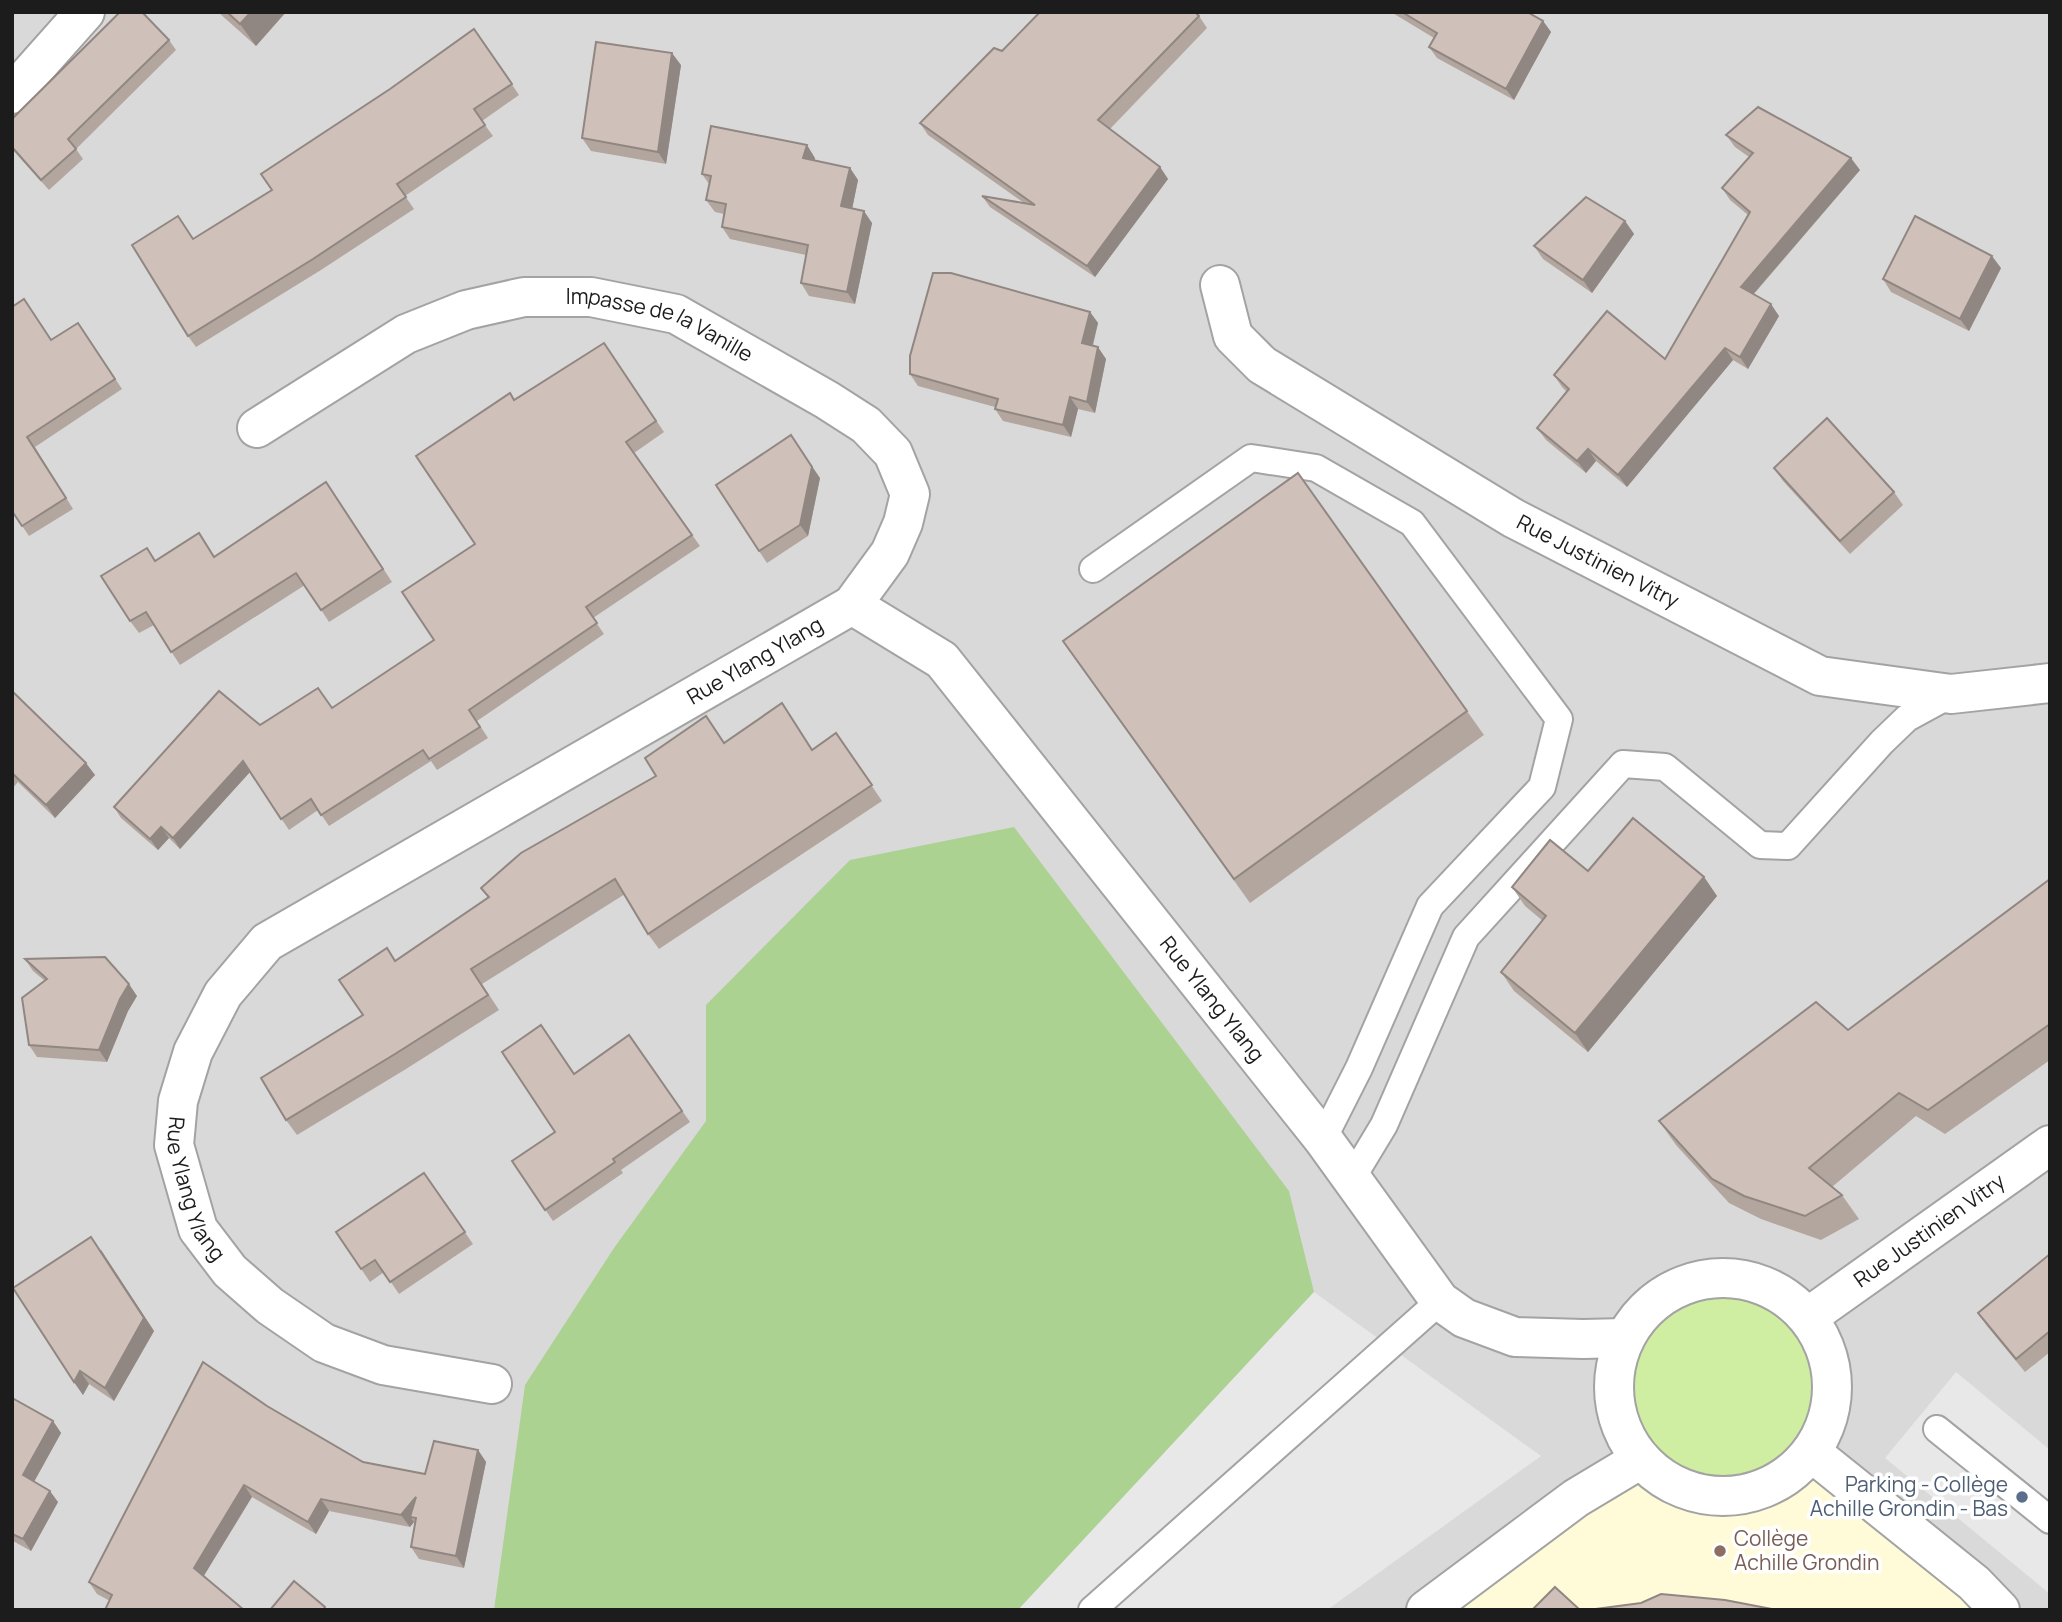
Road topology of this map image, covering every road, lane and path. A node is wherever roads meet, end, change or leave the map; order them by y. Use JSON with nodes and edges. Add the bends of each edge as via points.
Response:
{"nodes":[{"id":1,"x":85,"y":12,"type":"edge"},
{"id":2,"x":12,"y":94,"type":"edge"},
{"id":3,"x":1220,"y":285,"type":"dead end"},
{"id":4,"x":257,"y":428,"type":"dead end"},
{"id":5,"x":1093,"y":569,"type":"dead end"},
{"id":6,"x":852,"y":605,"type":"junction"},
{"id":7,"x":2050,"y":683,"type":"edge"},
{"id":8,"x":1951,"y":694,"type":"junction"},
{"id":9,"x":1323,"y":1139,"type":"junction"},
{"id":10,"x":2050,"y":1145,"type":"edge"},
{"id":11,"x":1352,"y":1178,"type":"junction"},
{"id":12,"x":1440,"y":1301,"type":"junction"},
{"id":13,"x":1808,"y":1317,"type":"junction"},
{"id":14,"x":1625,"y":1338,"type":"junction"},
{"id":15,"x":492,"y":1384,"type":"dead end"},
{"id":16,"x":1937,"y":1429,"type":"dead end"},
{"id":17,"x":1811,"y":1452,"type":"junction"},
{"id":18,"x":1641,"y":1459,"type":"junction"},
{"id":19,"x":2050,"y":1520,"type":"edge"},
{"id":20,"x":1092,"y":1610,"type":"edge"},
{"id":21,"x":1426,"y":1610,"type":"edge"},
{"id":22,"x":2000,"y":1610,"type":"edge"}],
"edges":[{"from":1,"to":2,"type":"street"},
{"from":3,"to":8,"type":"street","name":"Rue Justinien Vitry","via":[[1233,336],[1262,365],[1513,517],[1820,676]]},
{"from":4,"to":6,"type":"street","name":"Impasse de la Vanille","via":[[406,334],[466,310],[524,297],[591,297],[676,314],[827,400],[866,425],[893,453],[910,494],[904,523],[890,553]]},
{"from":5,"to":9,"type":"lane","via":[[1251,458],[1316,468],[1412,523],[1559,719],[1542,787],[1430,906]]},
{"from":6,"to":9,"type":"street","name":"Rue Ylang Ylang","via":[[942,660]]},
{"from":6,"to":15,"type":"street","name":"Rue Ylang Ylang","via":[[267,942],[223,994],[193,1052],[178,1101],[174,1144],[198,1229],[230,1271],[324,1343],[383,1365]]},
{"from":7,"to":8,"type":"street","name":"Rue Justinien Vitry"},
{"from":8,"to":11,"type":"lane","via":[[1907,718],[1788,846],[1760,845],[1664,767],[1623,764],[1466,937],[1384,1125]]},
{"from":9,"to":11,"type":"street","name":"Rue Ylang Ylang"},
{"from":10,"to":13,"type":"street","name":"Rue Justinien Vitry"},
{"from":11,"to":12,"type":"street","name":"Rue Ylang Ylang"},
{"from":12,"to":14,"type":"street","name":"Rue Ylang Ylang","via":[[1464,1318],[1514,1336]]},
{"from":12,"to":20,"type":"lane"},
{"from":13,"to":14,"type":"street","via":[[1782,1293],[1747,1280],[1712,1279],[1667,1294],[1647,1308]]},
{"from":13,"to":17,"type":"street","via":[[1827,1348],[1833,1384],[1828,1420]]},
{"from":14,"to":18,"type":"street","via":[[1615,1372],[1615,1408],[1628,1442]]},
{"from":16,"to":19,"type":"lane"},
{"from":17,"to":18,"type":"street","via":[[1786,1477],[1752,1492],[1717,1497],[1682,1489]]},
{"from":17,"to":22,"type":"street","via":[[1974,1583]]},
{"from":18,"to":21,"type":"street","via":[[1576,1498]]}]}
